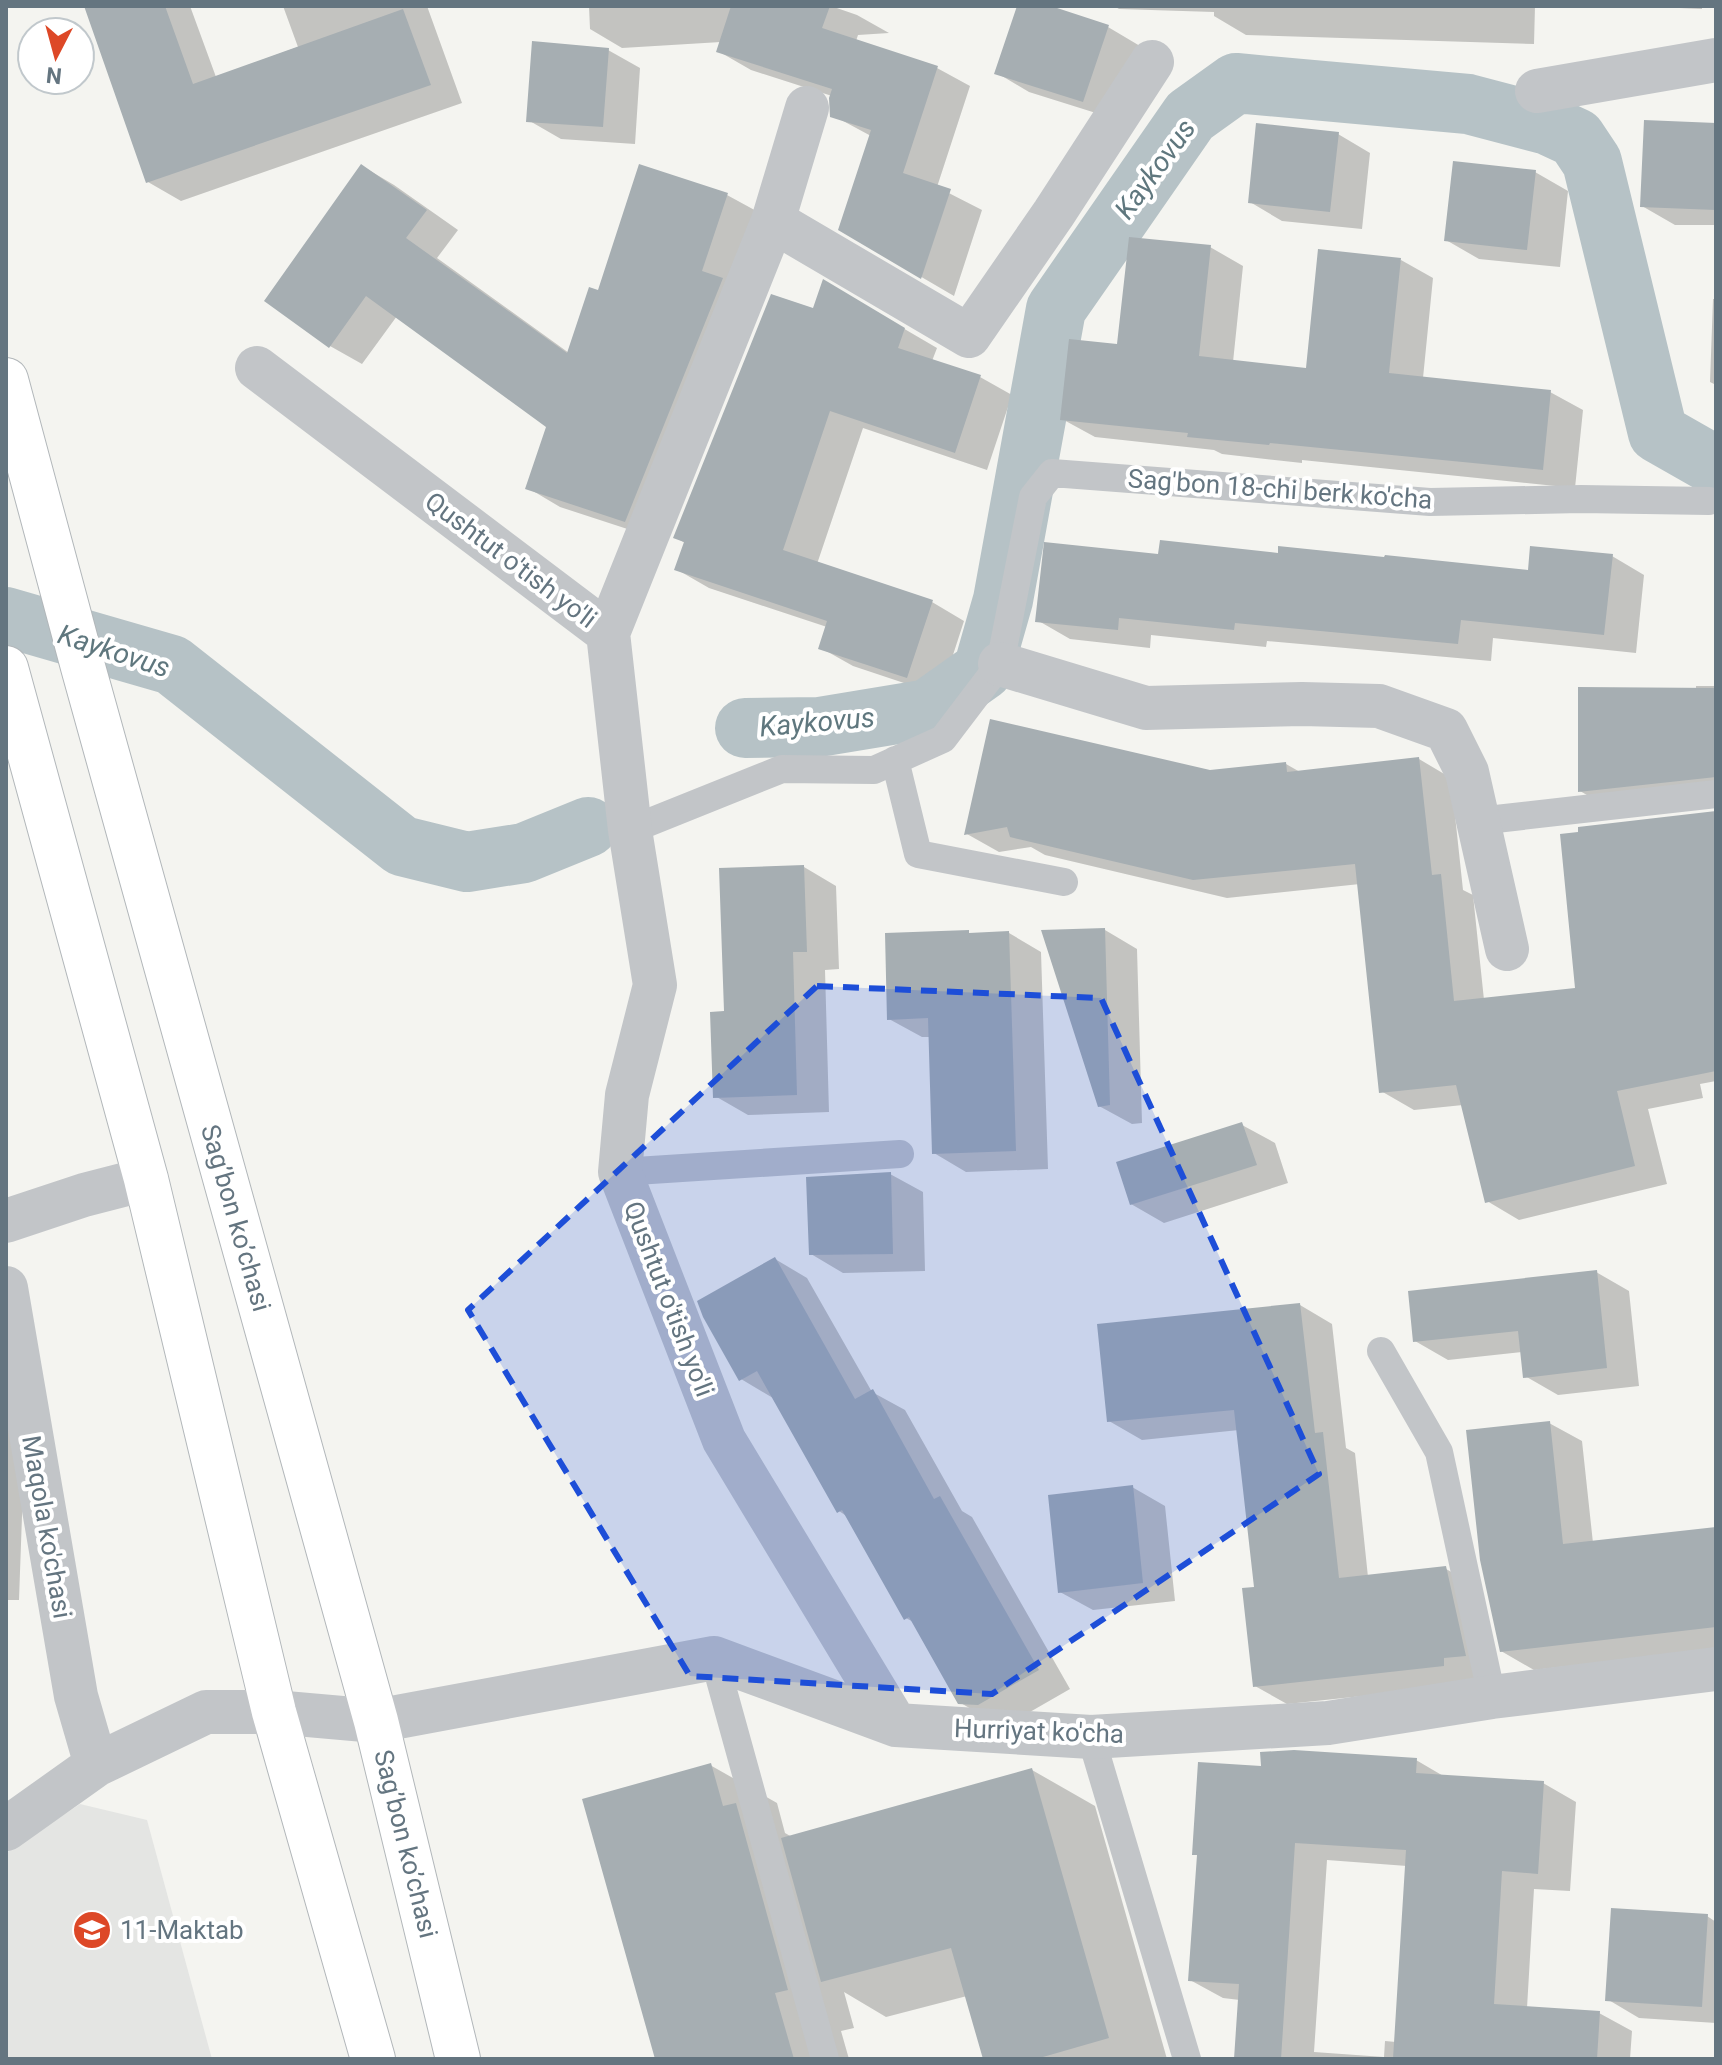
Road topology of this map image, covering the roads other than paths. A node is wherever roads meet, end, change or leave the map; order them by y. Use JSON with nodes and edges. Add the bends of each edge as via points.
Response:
{"nodes":[{"id":1,"x":1716,"y":60,"type":"edge"},
{"id":2,"x":1152,"y":62,"type":"dead end"},
{"id":3,"x":1537,"y":91,"type":"dead end"},
{"id":4,"x":807,"y":108,"type":"dead end"},
{"id":5,"x":773,"y":221,"type":"junction"},
{"id":6,"x":257,"y":368,"type":"dead end"},
{"id":7,"x":6,"y":380,"type":"edge"},
{"id":8,"x":1709,"y":501,"type":"dead end"},
{"id":9,"x":608,"y":633,"type":"junction"},
{"id":10,"x":1000,"y":664,"type":"junction"},
{"id":11,"x":9,"y":690,"type":"edge"},
{"id":12,"x":895,"y":760,"type":"junction"},
{"id":13,"x":1716,"y":794,"type":"edge"},
{"id":14,"x":1478,"y":821,"type":"junction"},
{"id":15,"x":630,"y":830,"type":"junction"},
{"id":16,"x":1064,"y":882,"type":"dead end"},
{"id":17,"x":1507,"y":949,"type":"dead end"},
{"id":18,"x":900,"y":1154,"type":"dead end"},
{"id":19,"x":620,"y":1172,"type":"junction"},
{"id":20,"x":146,"y":1179,"type":"junction"},
{"id":21,"x":6,"y":1221,"type":"edge"},
{"id":22,"x":6,"y":1288,"type":"edge"},
{"id":23,"x":1381,"y":1351,"type":"dead end"},
{"id":24,"x":714,"y":1658,"type":"junction"},
{"id":25,"x":1716,"y":1669,"type":"edge"},
{"id":26,"x":1492,"y":1697,"type":"junction"},
{"id":27,"x":274,"y":1712,"type":"junction"},
{"id":28,"x":376,"y":1721,"type":"junction"},
{"id":29,"x":896,"y":1725,"type":"junction"},
{"id":30,"x":1091,"y":1737,"type":"junction"},
{"id":31,"x":96,"y":1765,"type":"junction"},
{"id":32,"x":6,"y":1829,"type":"edge"},
{"id":33,"x":373,"y":2059,"type":"edge"},
{"id":34,"x":458,"y":2059,"type":"edge"},
{"id":35,"x":825,"y":2059,"type":"edge"},
{"id":36,"x":1187,"y":2059,"type":"edge"}],
"edges":[{"from":1,"to":3,"type":"street"},
{"from":2,"to":5,"type":"street","via":[[969,336]]},
{"from":4,"to":5,"type":"street"},
{"from":5,"to":9,"type":"street"},
{"from":6,"to":9,"type":"street","name":"Qushtut o'tish yo'li"},
{"from":7,"to":28,"type":"main road","name":"Sag’bon ko’chasi"},
{"from":8,"to":10,"type":"lane","name":"Sag'bon 18-chi berk ko'cha","via":[[1430,502],[1052,473],[1033,497]]},
{"from":9,"to":15,"type":"street","name":"Qushtut o'tish yo'li"},
{"from":10,"to":12,"type":"lane","via":[[943,739]]},
{"from":10,"to":14,"type":"street","via":[[1146,708],[1379,706],[1446,730],[1467,772]]},
{"from":11,"to":20,"type":"main road"},
{"from":12,"to":15,"type":"lane","via":[[874,770],[782,769]]},
{"from":12,"to":16,"type":"lane","via":[[918,854]]},
{"from":13,"to":14,"type":"lane"},
{"from":14,"to":17,"type":"street"},
{"from":15,"to":19,"type":"street","name":"Qushtut o'tish yo'li","via":[[655,985],[627,1095]]},
{"from":18,"to":19,"type":"lane"},
{"from":19,"to":29,"type":"street","name":"Qushtut o'tish yo'li","via":[[724,1440]]},
{"from":20,"to":21,"type":"street"},
{"from":20,"to":27,"type":"main road"},
{"from":22,"to":31,"type":"street","name":"Maqola ko'chasi","via":[[76,1696]]},
{"from":23,"to":26,"type":"lane","via":[[1439,1452]]},
{"from":24,"to":28,"type":"street"},
{"from":24,"to":29,"type":"street","name":"Hurriyat ko'cha"},
{"from":24,"to":35,"type":"lane"},
{"from":25,"to":26,"type":"street","name":"Hurriyat ko'cha"},
{"from":26,"to":30,"type":"street","name":"Hurriyat ko'cha","via":[[1328,1723]]},
{"from":27,"to":28,"type":"street"},
{"from":27,"to":31,"type":"street","via":[[206,1712]]},
{"from":27,"to":33,"type":"main road"},
{"from":28,"to":34,"type":"main road","name":"Sag’bon ko’chasi"},
{"from":29,"to":30,"type":"street","name":"Hurriyat ko'cha"},
{"from":30,"to":36,"type":"lane"},
{"from":31,"to":32,"type":"street"}]}
